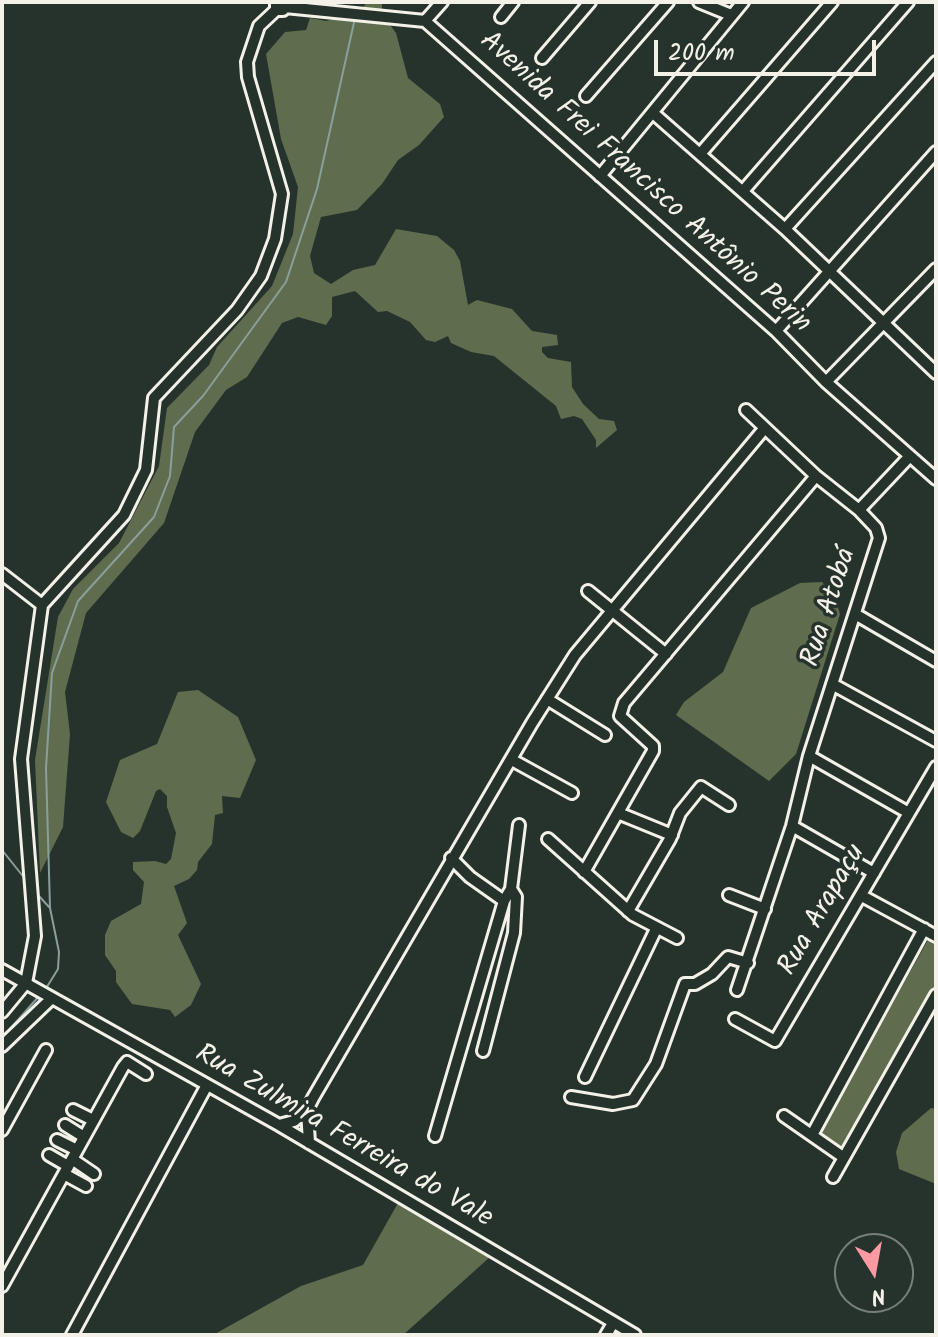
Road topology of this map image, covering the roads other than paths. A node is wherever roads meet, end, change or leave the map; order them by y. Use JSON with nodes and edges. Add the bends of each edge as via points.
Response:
{"nodes":[{"id":1,"x":442,"y":2,"type":"edge"},
{"id":2,"x":513,"y":2,"type":"edge"},
{"id":3,"x":590,"y":2,"type":"edge"},
{"id":4,"x":668,"y":2,"type":"edge"},
{"id":5,"x":699,"y":2,"type":"edge"},
{"id":6,"x":743,"y":2,"type":"edge"},
{"id":7,"x":832,"y":2,"type":"edge"},
{"id":8,"x":908,"y":2,"type":"edge"},
{"id":9,"x":280,"y":5,"type":"edge"},
{"id":10,"x":731,"y":15,"type":"junction"},
{"id":11,"x":501,"y":17,"type":"dead end"},
{"id":12,"x":425,"y":21,"type":"junction"},
{"id":13,"x":542,"y":58,"type":"dead end"},
{"id":14,"x":936,"y":62,"type":"edge"},
{"id":15,"x":586,"y":96,"type":"dead end"},
{"id":16,"x":653,"y":113,"type":"junction"},
{"id":17,"x":936,"y":152,"type":"edge"},
{"id":18,"x":700,"y":154,"type":"junction"},
{"id":19,"x":600,"y":176,"type":"junction"},
{"id":20,"x":743,"y":191,"type":"junction"},
{"id":21,"x":785,"y":229,"type":"junction"},
{"id":22,"x":936,"y":269,"type":"edge"},
{"id":23,"x":830,"y":271,"type":"junction"},
{"id":24,"x":884,"y":325,"type":"junction"},
{"id":25,"x":776,"y":331,"type":"junction"},
{"id":26,"x":936,"y":373,"type":"edge"},
{"id":27,"x":826,"y":382,"type":"junction"},
{"id":28,"x":746,"y":410,"type":"dead end"},
{"id":29,"x":764,"y":429,"type":"junction"},
{"id":30,"x":909,"y":457,"type":"junction"},
{"id":31,"x":816,"y":476,"type":"junction"},
{"id":32,"x":936,"y":478,"type":"edge"},
{"id":33,"x":859,"y":510,"type":"junction"},
{"id":34,"x":2,"y":574,"type":"edge"},
{"id":35,"x":588,"y":591,"type":"dead end"},
{"id":36,"x":42,"y":605,"type":"junction"},
{"id":37,"x":613,"y":611,"type":"junction"},
{"id":38,"x":855,"y":614,"type":"junction"},
{"id":39,"x":666,"y":654,"type":"junction"},
{"id":40,"x":936,"y":661,"type":"edge"},
{"id":41,"x":832,"y":684,"type":"junction"},
{"id":42,"x":547,"y":699,"type":"junction"},
{"id":43,"x":605,"y":735,"type":"dead end"},
{"id":44,"x":936,"y":741,"type":"edge"},
{"id":45,"x":809,"y":756,"type":"junction"},
{"id":46,"x":512,"y":760,"type":"junction"},
{"id":47,"x":936,"y":767,"type":"edge"},
{"id":48,"x":572,"y":793,"type":"dead end"},
{"id":49,"x":729,"y":805,"type":"dead end"},
{"id":50,"x":618,"y":813,"type":"junction"},
{"id":51,"x":909,"y":813,"type":"junction"},
{"id":52,"x":519,"y":825,"type":"dead end"},
{"id":53,"x":792,"y":826,"type":"junction"},
{"id":54,"x":672,"y":835,"type":"junction"},
{"id":55,"x":548,"y":839,"type":"dead end"},
{"id":56,"x":451,"y":858,"type":"junction"},
{"id":57,"x":584,"y":872,"type":"junction"},
{"id":58,"x":874,"y":873,"type":"junction"},
{"id":59,"x":511,"y":889,"type":"junction"},
{"id":60,"x":729,"y":895,"type":"dead end"},
{"id":61,"x":862,"y":896,"type":"junction"},
{"id":62,"x":504,"y":901,"type":"junction"},
{"id":63,"x":765,"y":909,"type":"junction"},
{"id":64,"x":628,"y":911,"type":"junction"},
{"id":65,"x":656,"y":929,"type":"junction"},
{"id":66,"x":924,"y":929,"type":"junction"},
{"id":67,"x":936,"y":936,"type":"edge"},
{"id":68,"x":677,"y":938,"type":"dead end"},
{"id":69,"x":748,"y":963,"type":"junction"},
{"id":70,"x":2,"y":970,"type":"edge"},
{"id":71,"x":737,"y":990,"type":"dead end"},
{"id":72,"x":40,"y":991,"type":"junction"},
{"id":73,"x":936,"y":995,"type":"edge"},
{"id":74,"x":2,"y":1012,"type":"edge"},
{"id":75,"x":735,"y":1019,"type":"dead end"},
{"id":76,"x":2,"y":1046,"type":"edge"},
{"id":77,"x":46,"y":1050,"type":"dead end"},
{"id":78,"x":483,"y":1051,"type":"dead end"},
{"id":79,"x":146,"y":1074,"type":"dead end"},
{"id":80,"x":585,"y":1077,"type":"dead end"},
{"id":81,"x":207,"y":1085,"type":"junction"},
{"id":82,"x":571,"y":1097,"type":"dead end"},
{"id":83,"x":73,"y":1110,"type":"dead end"},
{"id":84,"x":307,"y":1110,"type":"junction"},
{"id":85,"x":784,"y":1116,"type":"dead end"},
{"id":86,"x":93,"y":1120,"type":"junction"},
{"id":87,"x":65,"y":1125,"type":"dead end"},
{"id":88,"x":279,"y":1125,"type":"junction"},
{"id":89,"x":2,"y":1130,"type":"edge"},
{"id":90,"x":812,"y":1135,"type":"junction"},
{"id":91,"x":435,"y":1136,"type":"dead end"},
{"id":92,"x":84,"y":1137,"type":"junction"},
{"id":93,"x":57,"y":1140,"type":"dead end"},
{"id":94,"x":309,"y":1143,"type":"junction"},
{"id":95,"x":49,"y":1155,"type":"dead end"},
{"id":96,"x":843,"y":1157,"type":"junction"},
{"id":97,"x":70,"y":1162,"type":"junction"},
{"id":98,"x":94,"y":1174,"type":"dead end"},
{"id":99,"x":833,"y":1177,"type":"dead end"},
{"id":100,"x":86,"y":1186,"type":"dead end"},
{"id":101,"x":2,"y":1286,"type":"edge"},
{"id":102,"x":613,"y":1323,"type":"junction"},
{"id":103,"x":72,"y":1335,"type":"edge"},
{"id":104,"x":606,"y":1335,"type":"edge"},
{"id":105,"x":635,"y":1335,"type":"edge"}],
"edges":[{"from":1,"to":12,"type":"street"},
{"from":2,"to":11,"type":"street"},
{"from":3,"to":13,"type":"street"},
{"from":4,"to":15,"type":"street"},
{"from":5,"to":10,"type":"street"},
{"from":6,"to":10,"type":"street"},
{"from":7,"to":18,"type":"street"},
{"from":8,"to":20,"type":"street"},
{"from":9,"to":12,"type":"street"},
{"from":9,"to":36,"type":"street","via":[[259,26],[247,62],[282,194],[275,239],[261,276],[237,310],[154,398],[146,470],[124,515]]},
{"from":10,"to":16,"type":"street"},
{"from":12,"to":19,"type":"street","name":"Avenida Frei Francisco Antônio Perin"},
{"from":14,"to":21,"type":"street"},
{"from":16,"to":18,"type":"street"},
{"from":16,"to":19,"type":"street"},
{"from":17,"to":23,"type":"street"},
{"from":18,"to":20,"type":"street"},
{"from":19,"to":25,"type":"street","name":"Avenida Frei Francisco Antônio Perin"},
{"from":20,"to":21,"type":"street"},
{"from":21,"to":23,"type":"street"},
{"from":22,"to":24,"type":"street"},
{"from":23,"to":24,"type":"street"},
{"from":23,"to":25,"type":"street"},
{"from":24,"to":26,"type":"street"},
{"from":24,"to":27,"type":"street"},
{"from":25,"to":27,"type":"street","name":"Avenida Frei Francisco Antônio Perin"},
{"from":27,"to":30,"type":"street","name":"Avenida Frei Francisco Antônio Perin"},
{"from":28,"to":29,"type":"street","name":"Rua Atobá"},
{"from":29,"to":31,"type":"street","name":"Rua Atobá"},
{"from":29,"to":37,"type":"street"},
{"from":30,"to":32,"type":"street","name":"Avenida Frei Francisco Antônio Perin"},
{"from":30,"to":33,"type":"street"},
{"from":31,"to":33,"type":"street","name":"Rua Atobá"},
{"from":31,"to":39,"type":"street"},
{"from":33,"to":38,"type":"street","name":"Rua Atobá","via":[[879,538]]},
{"from":34,"to":36,"type":"street"},
{"from":35,"to":37,"type":"street"},
{"from":36,"to":72,"type":"street","via":[[21,759]]},
{"from":37,"to":39,"type":"street"},
{"from":37,"to":42,"type":"street"},
{"from":38,"to":40,"type":"street"},
{"from":38,"to":41,"type":"street","name":"Rua Atobá"},
{"from":39,"to":50,"type":"street","via":[[624,703],[620,716],[653,751]]},
{"from":41,"to":44,"type":"street"},
{"from":41,"to":45,"type":"street","name":"Rua Atobá"},
{"from":42,"to":43,"type":"street"},
{"from":42,"to":46,"type":"street"},
{"from":45,"to":51,"type":"street"},
{"from":45,"to":53,"type":"street","name":"Rua Atobá"},
{"from":46,"to":48,"type":"street"},
{"from":46,"to":56,"type":"street"},
{"from":47,"to":51,"type":"street","name":"Rua Arapaçu"},
{"from":49,"to":54,"type":"street","via":[[701,787],[680,813]]},
{"from":50,"to":54,"type":"street"},
{"from":50,"to":57,"type":"street"},
{"from":51,"to":58,"type":"street","name":"Rua Arapaçu"},
{"from":52,"to":59,"type":"street"},
{"from":53,"to":58,"type":"street"},
{"from":53,"to":63,"type":"street","name":"Rua Atobá"},
{"from":54,"to":64,"type":"street"},
{"from":55,"to":57,"type":"street"},
{"from":56,"to":62,"type":"street"},
{"from":56,"to":84,"type":"street"},
{"from":57,"to":64,"type":"street"},
{"from":58,"to":61,"type":"street","name":"Rua Arapaçu"},
{"from":59,"to":62,"type":"street"},
{"from":59,"to":78,"type":"street","via":[[516,897],[514,933]]},
{"from":60,"to":63,"type":"street"},
{"from":61,"to":66,"type":"street"},
{"from":61,"to":75,"type":"street","name":"Rua Arapaçu","via":[[775,1041]]},
{"from":62,"to":91,"type":"street"},
{"from":63,"to":69,"type":"street","name":"Rua Atobá"},
{"from":64,"to":65,"type":"street"},
{"from":65,"to":68,"type":"street"},
{"from":65,"to":80,"type":"street"},
{"from":66,"to":67,"type":"street"},
{"from":66,"to":90,"type":"street"},
{"from":69,"to":71,"type":"street","name":"Rua Atobá"},
{"from":69,"to":82,"type":"street","via":[[728,957],[712,974],[685,984],[656,1064],[633,1100],[613,1104]]},
{"from":70,"to":72,"type":"street","name":"Rua Zulmira Ferreira do Vale"},
{"from":72,"to":74,"type":"street"},
{"from":72,"to":76,"type":"street"},
{"from":72,"to":81,"type":"street","name":"Rua Zulmira Ferreira do Vale"},
{"from":73,"to":96,"type":"street"},
{"from":77,"to":89,"type":"street"},
{"from":79,"to":86,"type":"street","via":[[127,1062]]},
{"from":81,"to":88,"type":"street","name":"Rua Zulmira Ferreira do Vale"},
{"from":81,"to":103,"type":"street"},
{"from":83,"to":86,"type":"street"},
{"from":84,"to":88,"type":"street"},
{"from":84,"to":94,"type":"street"},
{"from":85,"to":90,"type":"street"},
{"from":86,"to":92,"type":"street"},
{"from":87,"to":92,"type":"street"},
{"from":88,"to":94,"type":"street","name":"Rua Zulmira Ferreira do Vale"},
{"from":90,"to":96,"type":"street"},
{"from":92,"to":97,"type":"street"},
{"from":93,"to":97,"type":"street"},
{"from":94,"to":102,"type":"street","name":"Rua Zulmira Ferreira do Vale"},
{"from":95,"to":97,"type":"street"},
{"from":96,"to":99,"type":"street"},
{"from":97,"to":98,"type":"street"},
{"from":97,"to":100,"type":"street"},
{"from":97,"to":101,"type":"street"},
{"from":102,"to":104,"type":"street"},
{"from":102,"to":105,"type":"street","name":"Rua Zulmira Ferreira do Vale"}]}
